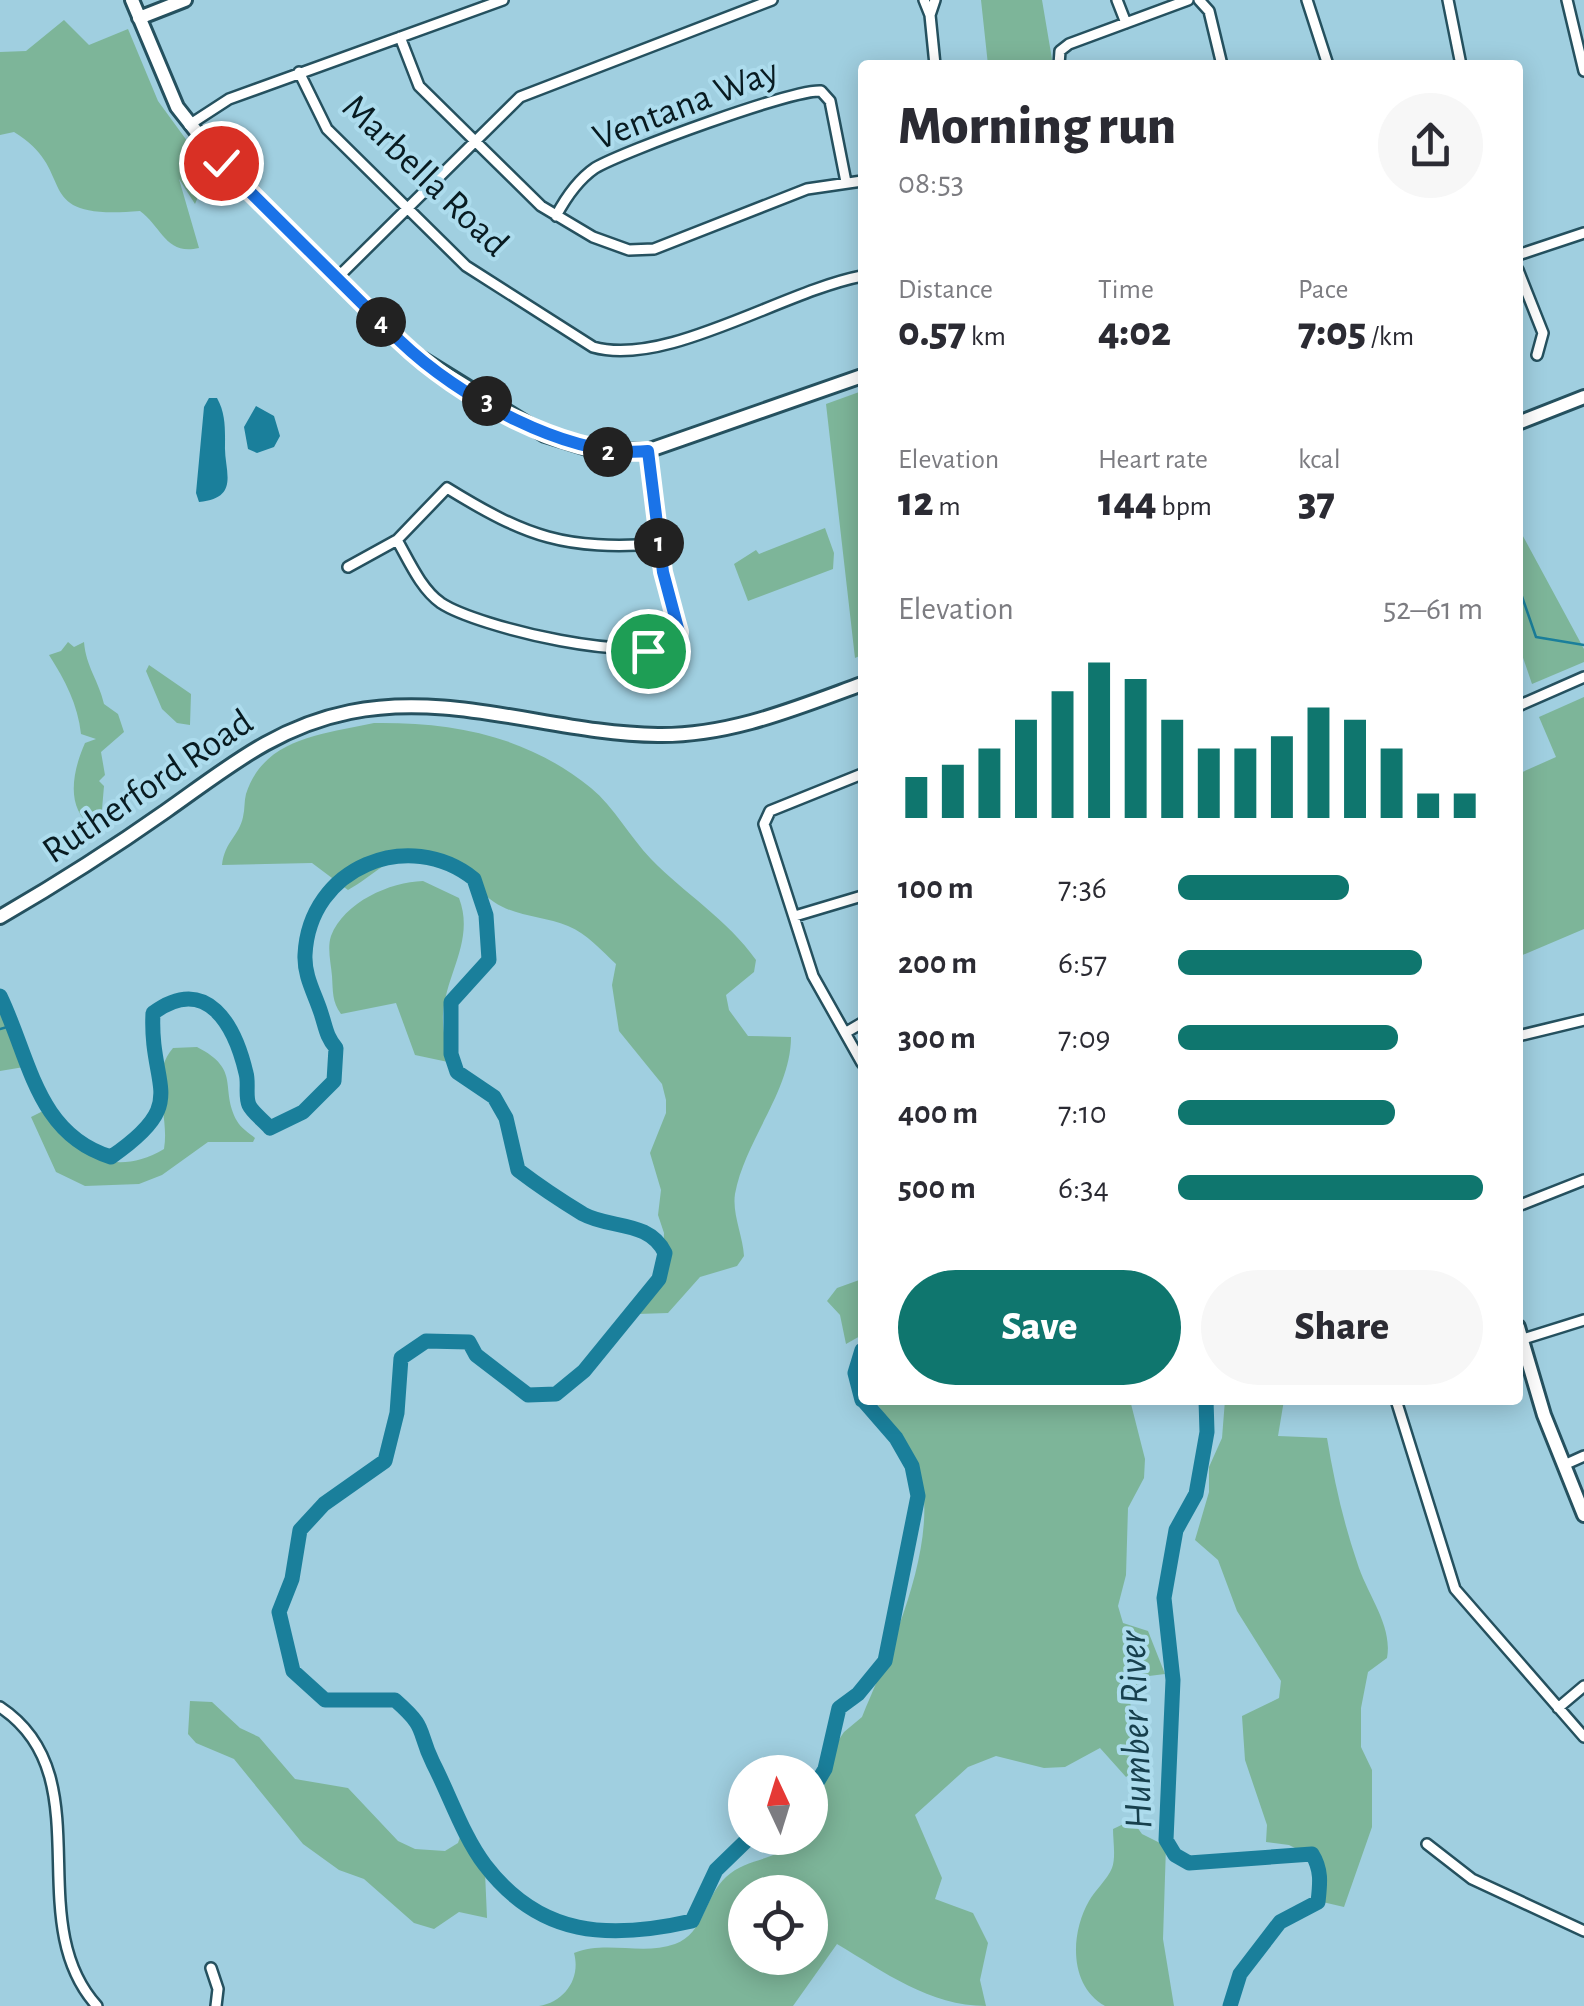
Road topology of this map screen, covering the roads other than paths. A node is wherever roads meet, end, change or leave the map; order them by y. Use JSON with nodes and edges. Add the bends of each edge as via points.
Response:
{"nodes":[{"id":1,"x":132,"y":0,"type":"edge"},
{"id":2,"x":186,"y":0,"type":"edge"},
{"id":3,"x":503,"y":0,"type":"edge"},
{"id":4,"x":772,"y":0,"type":"edge"},
{"id":5,"x":924,"y":0,"type":"edge"},
{"id":6,"x":934,"y":0,"type":"edge"},
{"id":7,"x":1117,"y":0,"type":"edge"},
{"id":8,"x":1188,"y":0,"type":"edge"},
{"id":9,"x":1199,"y":0,"type":"edge"},
{"id":10,"x":1308,"y":0,"type":"edge"},
{"id":11,"x":1448,"y":0,"type":"edge"},
{"id":12,"x":1566,"y":0,"type":"edge"},
{"id":13,"x":930,"y":16,"type":"junction"},
{"id":14,"x":139,"y":18,"type":"junction"},
{"id":15,"x":1126,"y":23,"type":"junction"},
{"id":16,"x":400,"y":37,"type":"junction"},
{"id":17,"x":934,"y":60,"type":"edge"},
{"id":18,"x":1058,"y":60,"type":"edge"},
{"id":19,"x":1221,"y":60,"type":"edge"},
{"id":20,"x":1326,"y":60,"type":"edge"},
{"id":21,"x":1460,"y":60,"type":"edge"},
{"id":22,"x":1584,"y":71,"type":"edge"},
{"id":23,"x":298,"y":72,"type":"junction"},
{"id":24,"x":189,"y":126,"type":"junction"},
{"id":25,"x":474,"y":140,"type":"junction"},
{"id":26,"x":858,"y":181,"type":"edge"},
{"id":27,"x":846,"y":182,"type":"junction"},
{"id":28,"x":407,"y":208,"type":"junction"},
{"id":29,"x":556,"y":216,"type":"junction"},
{"id":30,"x":1584,"y":233,"type":"edge"},
{"id":31,"x":1523,"y":253,"type":"edge"},
{"id":32,"x":858,"y":277,"type":"edge"},
{"id":33,"x":338,"y":278,"type":"junction"},
{"id":34,"x":1523,"y":282,"type":"edge"},
{"id":35,"x":1538,"y":356,"type":"dead end"},
{"id":36,"x":858,"y":377,"type":"edge"},
{"id":37,"x":1584,"y":398,"type":"edge"},
{"id":38,"x":1523,"y":422,"type":"edge"},
{"id":39,"x":648,"y":451,"type":"junction"},
{"id":40,"x":397,"y":540,"type":"junction"},
{"id":41,"x":659,"y":544,"type":"junction"},
{"id":42,"x":348,"y":567,"type":"dead end"},
{"id":43,"x":1584,"y":677,"type":"edge"},
{"id":44,"x":858,"y":685,"type":"edge"},
{"id":45,"x":1523,"y":704,"type":"edge"},
{"id":46,"x":858,"y":776,"type":"edge"},
{"id":47,"x":858,"y":897,"type":"edge"},
{"id":48,"x":795,"y":916,"type":"junction"},
{"id":49,"x":0,"y":917,"type":"edge"},
{"id":50,"x":1584,"y":1020,"type":"edge"},
{"id":51,"x":858,"y":1025,"type":"edge"},
{"id":52,"x":845,"y":1033,"type":"junction"},
{"id":53,"x":1523,"y":1035,"type":"edge"},
{"id":54,"x":858,"y":1056,"type":"edge"},
{"id":55,"x":1584,"y":1180,"type":"edge"},
{"id":56,"x":1523,"y":1204,"type":"edge"},
{"id":57,"x":1584,"y":1320,"type":"edge"},
{"id":58,"x":1523,"y":1335,"type":"edge"},
{"id":59,"x":1523,"y":1347,"type":"edge"},
{"id":60,"x":1398,"y":1405,"type":"edge"},
{"id":61,"x":1584,"y":1456,"type":"edge"},
{"id":62,"x":1564,"y":1465,"type":"junction"},
{"id":63,"x":1584,"y":1515,"type":"edge"},
{"id":64,"x":1584,"y":1686,"type":"edge"},
{"id":65,"x":0,"y":1707,"type":"edge"},
{"id":66,"x":1558,"y":1708,"type":"junction"},
{"id":67,"x":1584,"y":1738,"type":"edge"},
{"id":68,"x":1426,"y":1844,"type":"dead end"},
{"id":69,"x":1584,"y":1931,"type":"edge"},
{"id":70,"x":212,"y":1968,"type":"dead end"},
{"id":71,"x":97,"y":2006,"type":"edge"},
{"id":72,"x":216,"y":2006,"type":"edge"}],
"edges":[{"from":1,"to":14,"type":"street"},
{"from":2,"to":14,"type":"street"},
{"from":3,"to":16,"type":"street"},
{"from":4,"to":25,"type":"street","via":[[534,90]]},
{"from":5,"to":13,"type":"street"},
{"from":6,"to":13,"type":"street"},
{"from":7,"to":15,"type":"street"},
{"from":8,"to":15,"type":"street"},
{"from":9,"to":19,"type":"street","via":[[1209,11]]},
{"from":10,"to":20,"type":"street"},
{"from":11,"to":21,"type":"street"},
{"from":12,"to":22,"type":"street"},
{"from":13,"to":17,"type":"street"},
{"from":14,"to":24,"type":"street"},
{"from":15,"to":18,"type":"street","via":[[1069,44]]},
{"from":16,"to":23,"type":"street"},
{"from":16,"to":25,"type":"street","via":[[419,86]]},
{"from":23,"to":24,"type":"street","via":[[229,98]]},
{"from":23,"to":28,"type":"street","name":"Marbella Road","via":[[327,128]]},
{"from":24,"to":33,"type":"street"},
{"from":25,"to":28,"type":"street"},
{"from":25,"to":29,"type":"street"},
{"from":26,"to":27,"type":"street"},
{"from":27,"to":29,"type":"street","via":[[806,190],[654,249],[630,250],[593,238]]},
{"from":27,"to":29,"type":"street","name":"Ventana Way","via":[[830,102],[822,91],[811,90],[604,164],[581,180]]},
{"from":28,"to":32,"type":"street","name":"Marbella Road","via":[[466,266],[509,296],[616,353],[652,350],[821,284]]},
{"from":28,"to":33,"type":"street"},
{"from":30,"to":31,"type":"street"},
{"from":33,"to":39,"type":"street","via":[[422,360],[545,434],[590,449]]},
{"from":34,"to":35,"type":"street","via":[[1544,333]]},
{"from":36,"to":39,"type":"street"},
{"from":37,"to":38,"type":"street"},
{"from":39,"to":41,"type":"street"},
{"from":40,"to":41,"type":"street","via":[[448,488],[552,541],[606,548]]},
{"from":40,"to":41,"type":"street","via":[[438,601],[465,616],[648,651],[678,639]]},
{"from":40,"to":42,"type":"street"},
{"from":43,"to":45,"type":"street"},
{"from":44,"to":49,"type":"street","name":"Rutherford Road","via":[[750,723],[678,734],[431,706],[334,716],[239,756],[168,810]]},
{"from":46,"to":48,"type":"street","via":[[766,815]]},
{"from":47,"to":48,"type":"street"},
{"from":48,"to":52,"type":"street","via":[[813,976]]},
{"from":50,"to":53,"type":"street"},
{"from":51,"to":52,"type":"street"},
{"from":52,"to":54,"type":"street"},
{"from":55,"to":56,"type":"street"},
{"from":57,"to":58,"type":"street"},
{"from":59,"to":62,"type":"street"},
{"from":60,"to":66,"type":"street","via":[[1454,1590]]},
{"from":61,"to":62,"type":"street"},
{"from":62,"to":63,"type":"street"},
{"from":64,"to":66,"type":"street"},
{"from":65,"to":71,"type":"street","via":[[26,1728],[49,1767],[60,1931],[77,1982]]},
{"from":66,"to":67,"type":"street"},
{"from":68,"to":69,"type":"street","via":[[1472,1880]]},
{"from":70,"to":72,"type":"street"}]}
